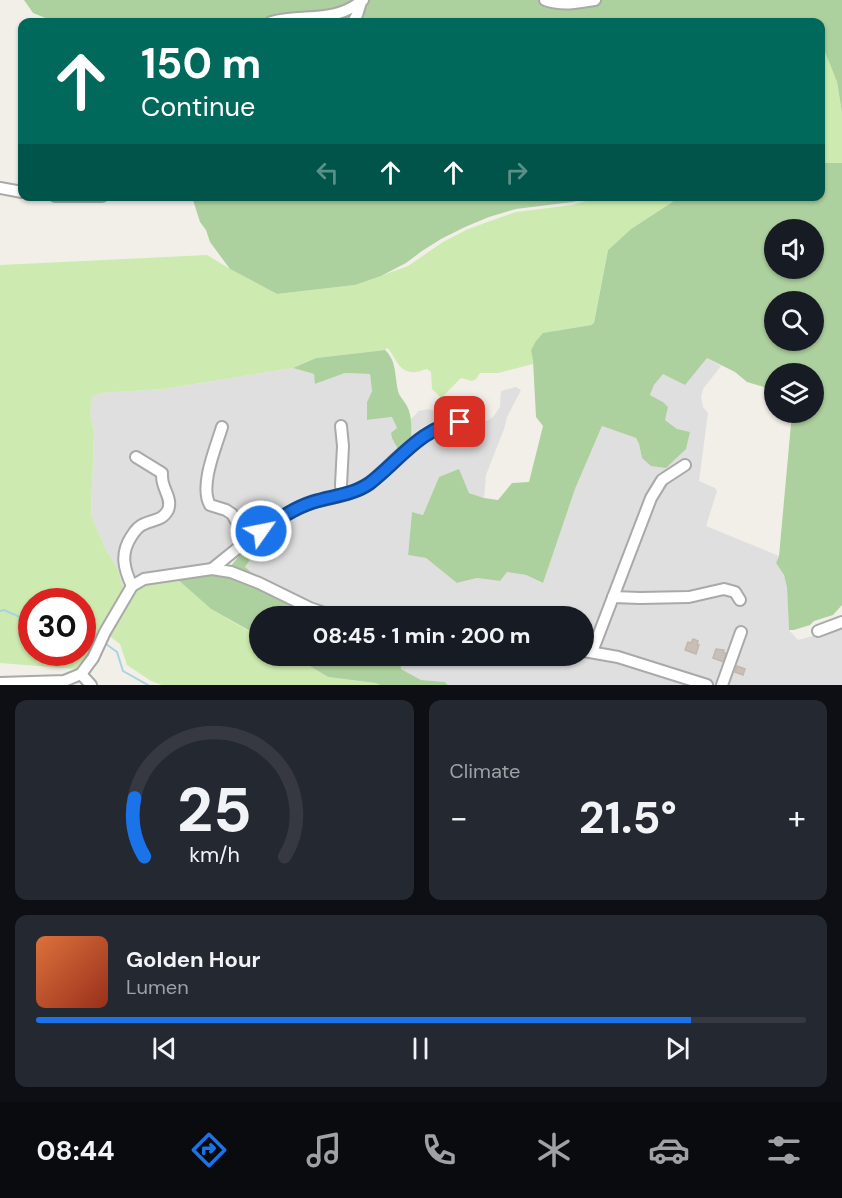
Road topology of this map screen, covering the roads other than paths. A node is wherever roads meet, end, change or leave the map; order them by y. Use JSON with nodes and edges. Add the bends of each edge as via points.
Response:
{"nodes":[{"id":1,"x":545,"y":0,"type":"edge"},
{"id":2,"x":595,"y":0,"type":"edge"},
{"id":3,"x":362,"y":1,"type":"edge"},
{"id":4,"x":302,"y":18,"type":"edge"},
{"id":5,"x":355,"y":18,"type":"edge"},
{"id":6,"x":0,"y":188,"type":"edge"},
{"id":7,"x":18,"y":191,"type":"edge"},
{"id":8,"x":471,"y":423,"type":"dead end"},
{"id":9,"x":341,"y":426,"type":"dead end"},
{"id":10,"x":222,"y":427,"type":"dead end"},
{"id":11,"x":136,"y":457,"type":"dead end"},
{"id":12,"x":685,"y":465,"type":"dead end"},
{"id":13,"x":342,"y":495,"type":"junction"},
{"id":14,"x":248,"y":540,"type":"junction"},
{"id":15,"x":212,"y":569,"type":"junction"},
{"id":16,"x":132,"y":586,"type":"junction"},
{"id":17,"x":613,"y":597,"type":"junction"},
{"id":18,"x":740,"y":600,"type":"dead end"},
{"id":19,"x":306,"y":606,"type":"edge"},
{"id":20,"x":842,"y":622,"type":"edge"},
{"id":21,"x":819,"y":631,"type":"dead end"},
{"id":22,"x":741,"y":632,"type":"dead end"},
{"id":23,"x":594,"y":638,"type":"edge"},
{"id":24,"x":594,"y":652,"type":"edge"},
{"id":25,"x":81,"y":674,"type":"junction"},
{"id":26,"x":0,"y":683,"type":"edge"},
{"id":27,"x":91,"y":685,"type":"edge"},
{"id":28,"x":708,"y":685,"type":"edge"},
{"id":29,"x":722,"y":685,"type":"edge"}],
"edges":[{"from":1,"to":2,"type":"street","via":[[569,4]]},
{"from":3,"to":4,"type":"street","via":[[331,16]]},
{"from":3,"to":5,"type":"street"},
{"from":6,"to":7,"type":"street"},
{"from":8,"to":13,"type":"street","via":[[441,427],[406,449],[370,483]]},
{"from":9,"to":13,"type":"street"},
{"from":10,"to":14,"type":"street","via":[[206,494],[210,505],[232,514]]},
{"from":11,"to":16,"type":"street","via":[[162,473],[169,508],[162,518],[138,528],[127,543],[123,566]]},
{"from":12,"to":17,"type":"street","via":[[658,486]]},
{"from":13,"to":14,"type":"street","via":[[299,507]]},
{"from":14,"to":15,"type":"street"},
{"from":15,"to":16,"type":"street","via":[[144,579]]},
{"from":15,"to":19,"type":"street","via":[[242,575]]},
{"from":16,"to":25,"type":"street"},
{"from":17,"to":18,"type":"street","via":[[689,597],[724,589],[735,592]]},
{"from":17,"to":23,"type":"street"},
{"from":20,"to":21,"type":"street"},
{"from":22,"to":29,"type":"street"},
{"from":24,"to":28,"type":"street"},
{"from":25,"to":26,"type":"street","via":[[64,681]]},
{"from":25,"to":27,"type":"street"}]}
